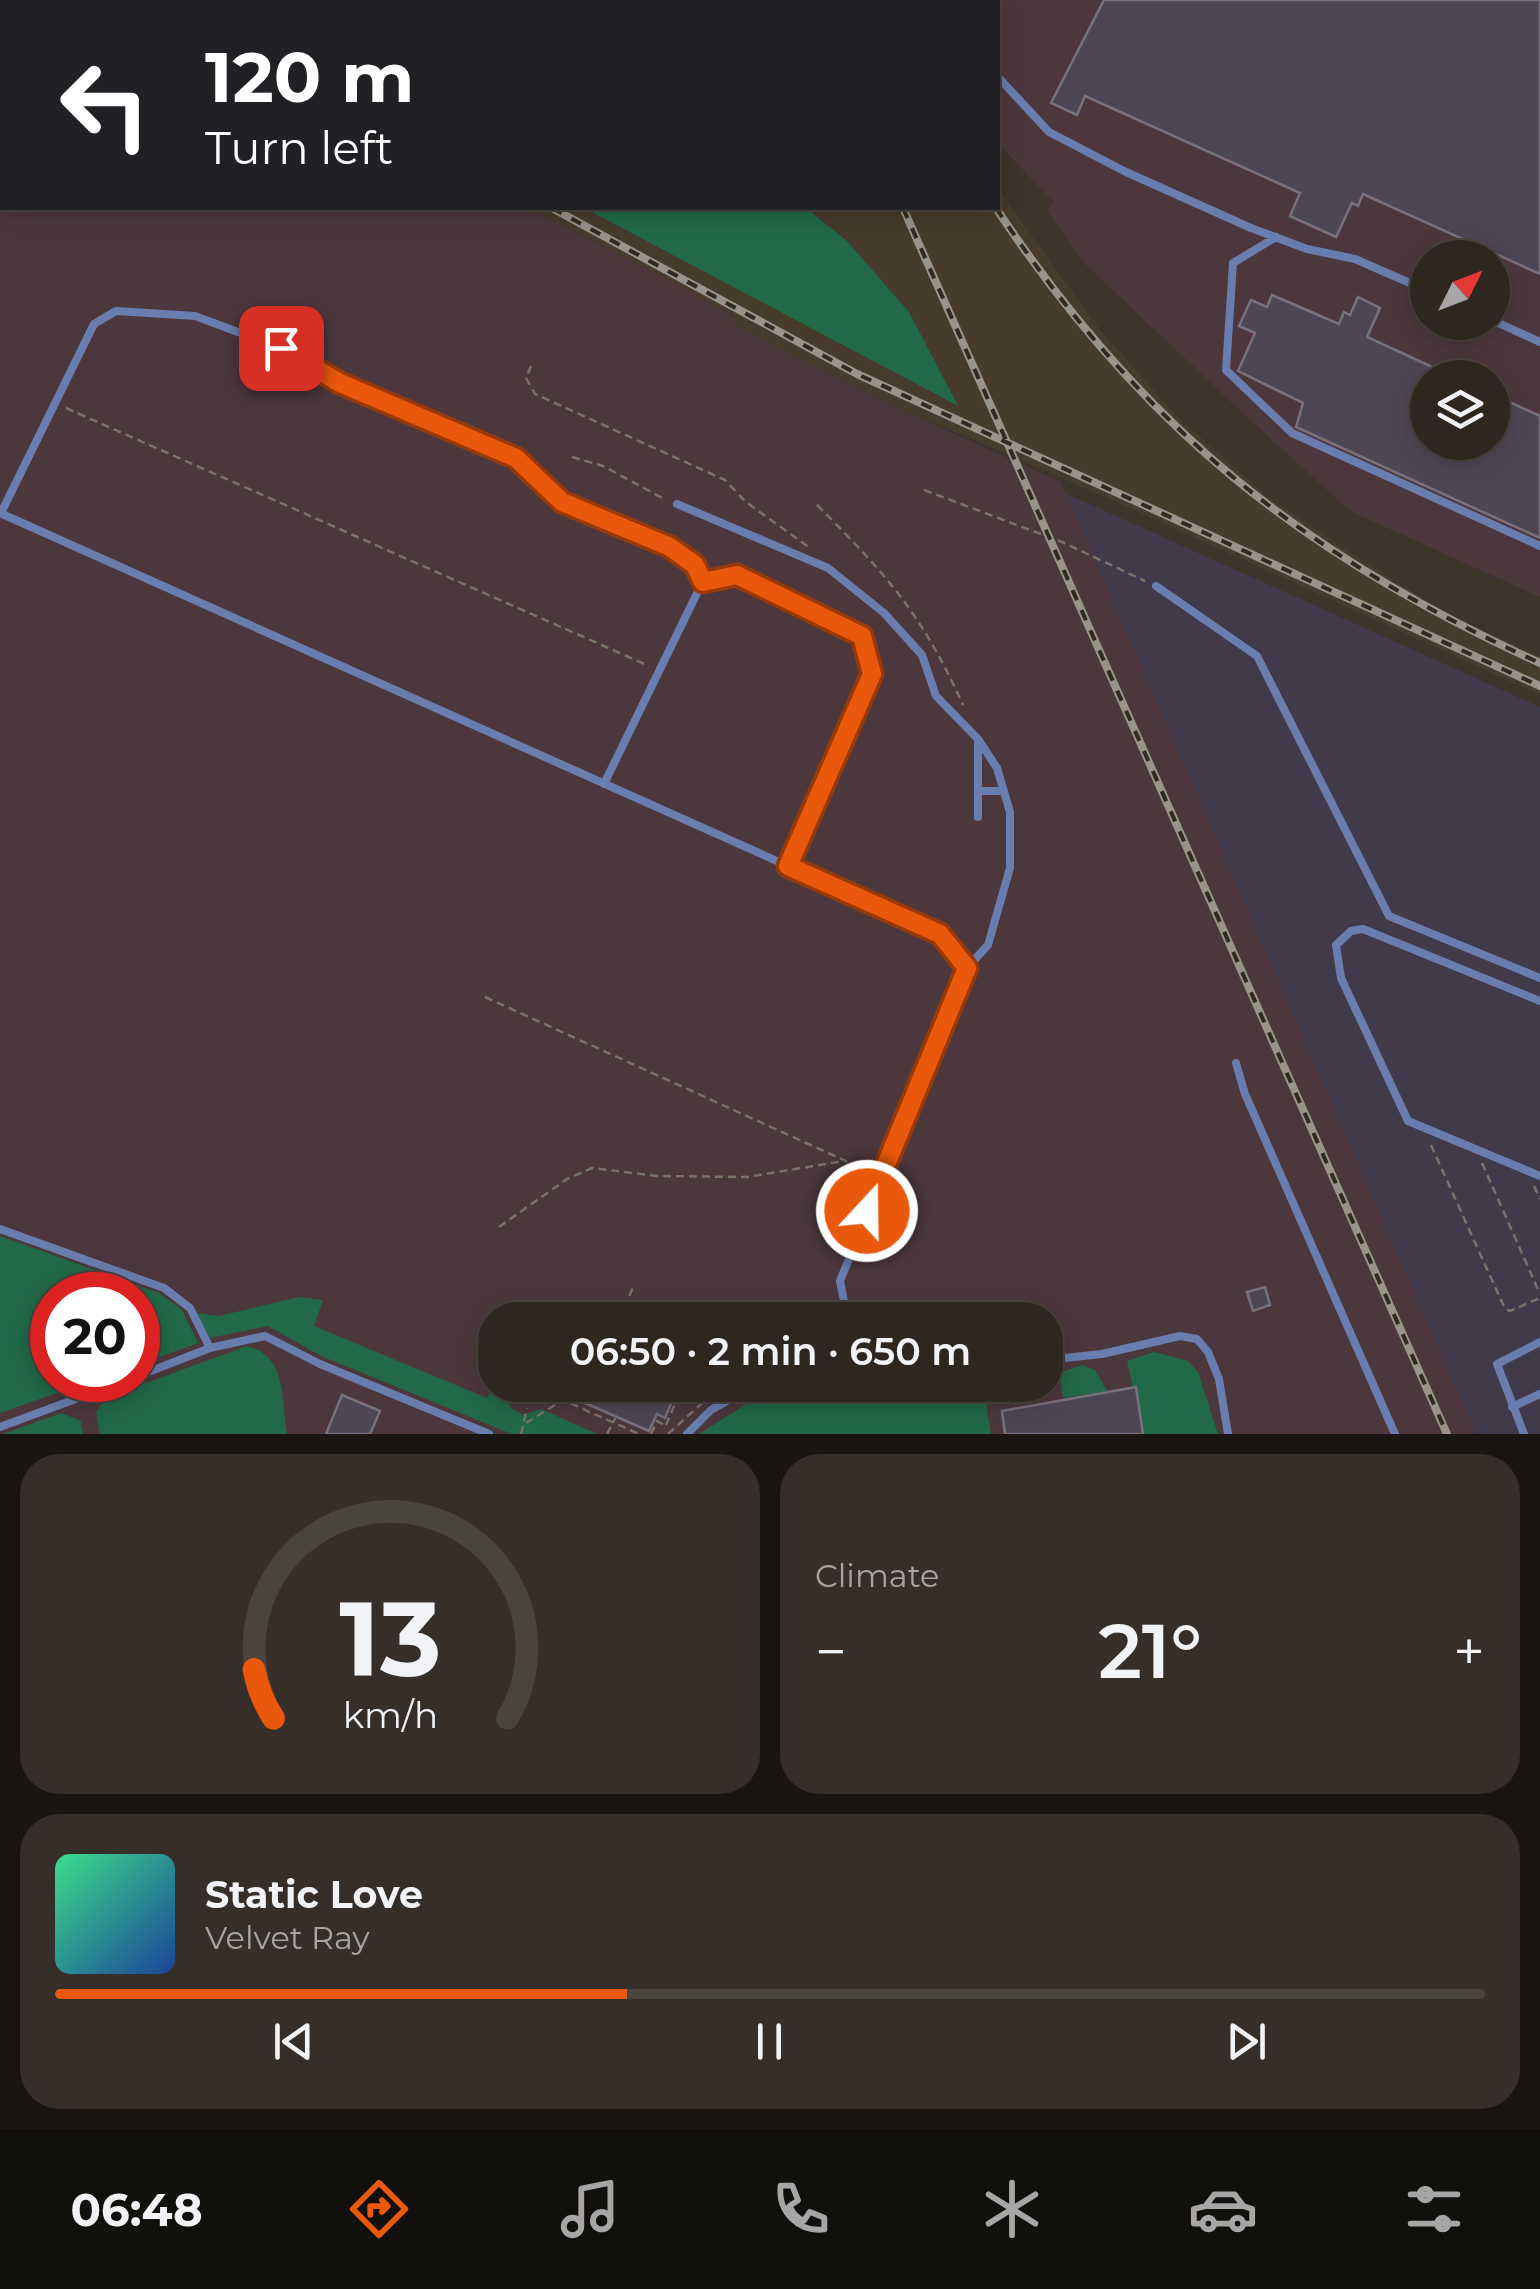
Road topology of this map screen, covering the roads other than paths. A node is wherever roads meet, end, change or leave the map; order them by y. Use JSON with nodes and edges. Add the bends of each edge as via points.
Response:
{"nodes":[{"id":1,"x":1000,"y":78,"type":"edge"},
{"id":2,"x":1276,"y":237,"type":"junction"},
{"id":3,"x":1410,"y":283,"type":"edge"},
{"id":4,"x":1510,"y":328,"type":"edge"},
{"id":5,"x":1540,"y":342,"type":"edge"},
{"id":6,"x":677,"y":504,"type":"road end"},
{"id":7,"x":0,"y":513,"type":"edge"},
{"id":8,"x":1540,"y":546,"type":"edge"},
{"id":9,"x":703,"y":582,"type":"junction"},
{"id":10,"x":1156,"y":586,"type":"road end"},
{"id":11,"x":978,"y":739,"type":"junction"},
{"id":12,"x":604,"y":784,"type":"junction"},
{"id":13,"x":978,"y":790,"type":"junction"},
{"id":14,"x":1004,"y":792,"type":"junction"},
{"id":15,"x":978,"y":817,"type":"dead end"},
{"id":16,"x":788,"y":866,"type":"junction"},
{"id":17,"x":967,"y":968,"type":"junction"},
{"id":18,"x":1540,"y":978,"type":"edge"},
{"id":19,"x":1540,"y":1002,"type":"edge"},
{"id":20,"x":1236,"y":1063,"type":"dead end"},
{"id":21,"x":1540,"y":1176,"type":"edge"},
{"id":22,"x":0,"y":1228,"type":"edge"},
{"id":23,"x":844,"y":1302,"type":"edge"},
{"id":24,"x":1540,"y":1342,"type":"edge"},
{"id":25,"x":210,"y":1348,"type":"junction"},
{"id":26,"x":1063,"y":1358,"type":"edge"},
{"id":27,"x":160,"y":1367,"type":"edge"},
{"id":28,"x":1540,"y":1394,"type":"edge"},
{"id":29,"x":68,"y":1402,"type":"edge"},
{"id":30,"x":726,"y":1402,"type":"edge"},
{"id":31,"x":1512,"y":1407,"type":"junction"},
{"id":32,"x":0,"y":1427,"type":"edge"},
{"id":33,"x":489,"y":1434,"type":"edge"},
{"id":34,"x":687,"y":1434,"type":"edge"},
{"id":35,"x":1228,"y":1434,"type":"edge"},
{"id":36,"x":1395,"y":1434,"type":"edge"},
{"id":37,"x":1524,"y":1434,"type":"edge"}],
"edges":[{"from":1,"to":2,"type":"lane","via":[[1049,132]]},
{"from":2,"to":3,"type":"lane"},
{"from":2,"to":8,"type":"lane","via":[[1233,262],[1226,370],[1292,433]]},
{"from":4,"to":5,"type":"lane"},
{"from":6,"to":11,"type":"lane","via":[[828,568],[884,613],[922,655],[936,696]]},
{"from":7,"to":9,"type":"lane","via":[[94,324],[116,310],[195,316],[281,348],[340,383],[516,458],[562,502],[670,547],[695,565]]},
{"from":7,"to":12,"type":"lane"},
{"from":9,"to":12,"type":"lane"},
{"from":9,"to":16,"type":"lane","via":[[737,575],[862,636],[870,654],[872,674]]},
{"from":10,"to":18,"type":"lane","via":[[1257,656],[1389,916]]},
{"from":11,"to":13,"type":"lane"},
{"from":11,"to":14,"type":"lane"},
{"from":12,"to":16,"type":"lane"},
{"from":13,"to":14,"type":"lane"},
{"from":13,"to":15,"type":"lane"},
{"from":14,"to":17,"type":"lane","via":[[1010,868],[988,944]]},
{"from":16,"to":17,"type":"lane","via":[[940,934]]},
{"from":17,"to":23,"type":"lane","via":[[840,1281]]},
{"from":19,"to":21,"type":"lane","via":[[1363,929],[1342,937],[1335,961],[1408,1121]]},
{"from":20,"to":36,"type":"lane"},
{"from":22,"to":25,"type":"lane","via":[[164,1288],[190,1308]]},
{"from":24,"to":31,"type":"lane","via":[[1497,1364]]},
{"from":25,"to":27,"type":"lane"},
{"from":25,"to":33,"type":"lane","via":[[265,1336]]},
{"from":26,"to":35,"type":"lane","via":[[1180,1336],[1197,1340],[1219,1379]]},
{"from":28,"to":31,"type":"lane"},
{"from":29,"to":32,"type":"lane"},
{"from":30,"to":34,"type":"lane"},
{"from":31,"to":37,"type":"lane"}]}
